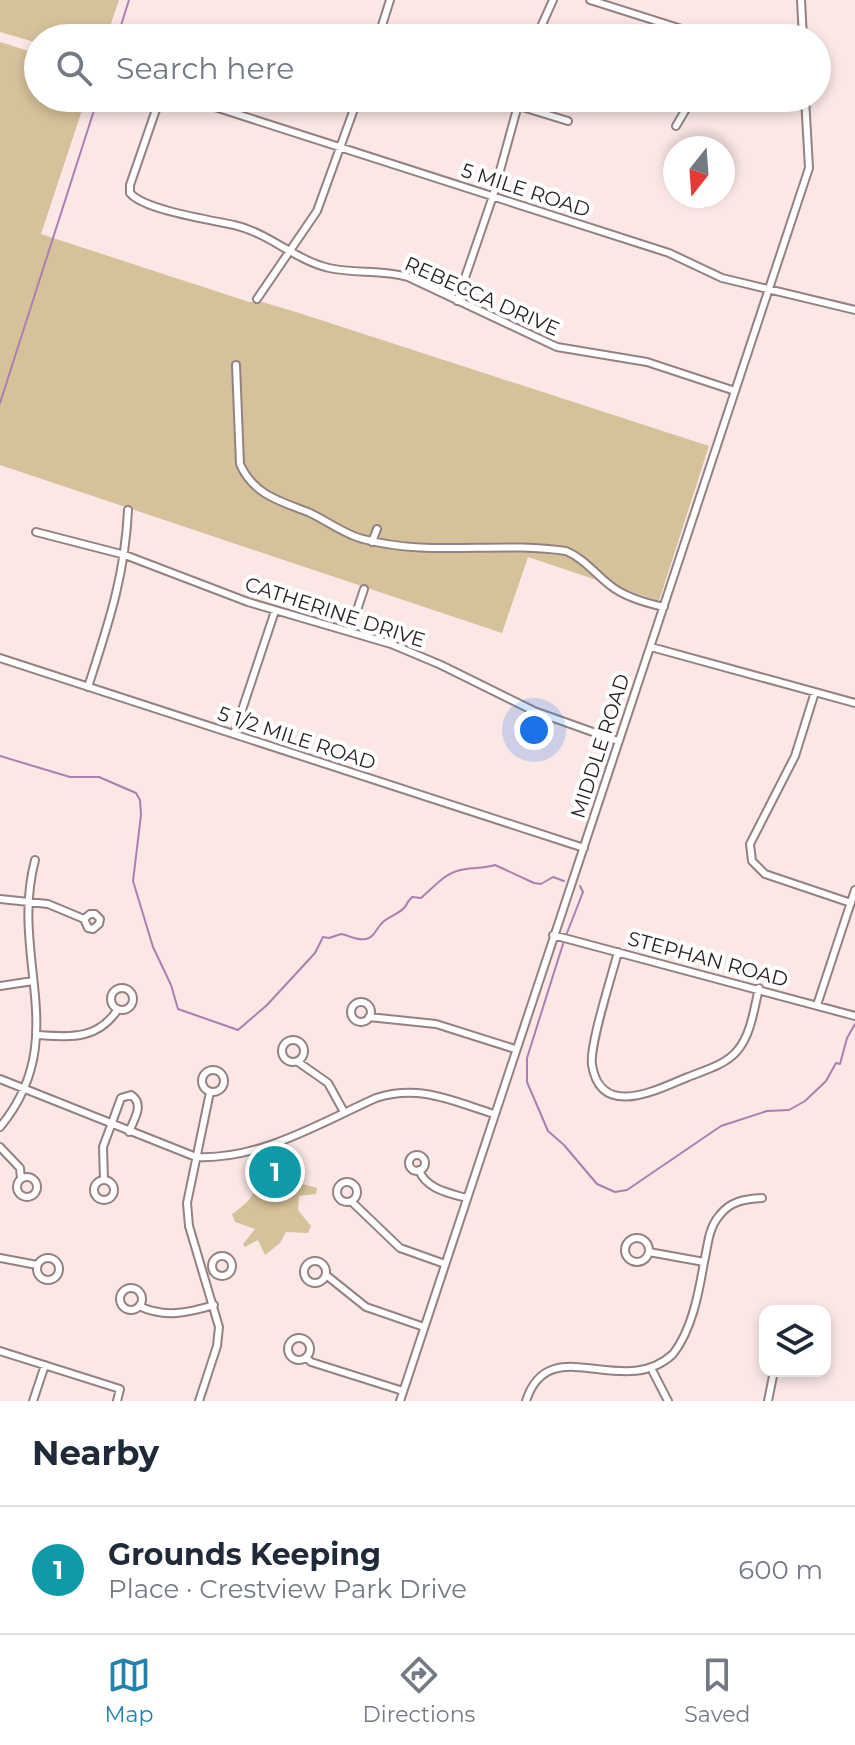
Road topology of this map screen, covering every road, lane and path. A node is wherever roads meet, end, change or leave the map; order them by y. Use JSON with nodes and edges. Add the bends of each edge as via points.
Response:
{"nodes":[{"id":1,"x":390,"y":0,"type":"edge"},
{"id":2,"x":553,"y":0,"type":"edge"},
{"id":3,"x":590,"y":0,"type":"edge"},
{"id":4,"x":801,"y":0,"type":"edge"},
{"id":5,"x":382,"y":24,"type":"edge"},
{"id":6,"x":542,"y":24,"type":"edge"},
{"id":7,"x":665,"y":24,"type":"edge"},
{"id":8,"x":802,"y":24,"type":"edge"},
{"id":9,"x":155,"y":112,"type":"edge"},
{"id":10,"x":231,"y":112,"type":"edge"},
{"id":11,"x":353,"y":112,"type":"edge"},
{"id":12,"x":517,"y":112,"type":"edge"},
{"id":13,"x":545,"y":112,"type":"edge"},
{"id":14,"x":684,"y":112,"type":"edge"},
{"id":15,"x":806,"y":112,"type":"edge"},
{"id":16,"x":568,"y":121,"type":"dead end"},
{"id":17,"x":676,"y":126,"type":"dead end"},
{"id":18,"x":341,"y":147,"type":"junction"},
{"id":19,"x":493,"y":196,"type":"junction"},
{"id":20,"x":290,"y":251,"type":"junction"},
{"id":21,"x":769,"y":289,"type":"junction"},
{"id":22,"x":257,"y":299,"type":"dead end"},
{"id":23,"x":457,"y":301,"type":"junction"},
{"id":24,"x":855,"y":310,"type":"edge"},
{"id":25,"x":236,"y":365,"type":"dead end"},
{"id":26,"x":735,"y":391,"type":"junction"},
{"id":27,"x":128,"y":510,"type":"dead end"},
{"id":28,"x":377,"y":529,"type":"dead end"},
{"id":29,"x":36,"y":532,"type":"dead end"},
{"id":30,"x":372,"y":542,"type":"junction"},
{"id":31,"x":125,"y":555,"type":"junction"},
{"id":32,"x":364,"y":589,"type":"dead end"},
{"id":33,"x":664,"y":607,"type":"junction"},
{"id":34,"x":275,"y":611,"type":"junction"},
{"id":35,"x":350,"y":631,"type":"junction"},
{"id":36,"x":651,"y":647,"type":"junction"},
{"id":37,"x":0,"y":658,"type":"edge"},
{"id":38,"x":88,"y":687,"type":"junction"},
{"id":39,"x":815,"y":692,"type":"junction"},
{"id":40,"x":855,"y":703,"type":"edge"},
{"id":41,"x":234,"y":734,"type":"junction"},
{"id":42,"x":618,"y":741,"type":"junction"},
{"id":43,"x":584,"y":848,"type":"junction"},
{"id":44,"x":35,"y":860,"type":"dead end"},
{"id":45,"x":855,"y":890,"type":"edge"},
{"id":46,"x":0,"y":899,"type":"edge"},
{"id":47,"x":27,"y":902,"type":"junction"},
{"id":48,"x":851,"y":903,"type":"junction"},
{"id":49,"x":84,"y":919,"type":"dead end"},
{"id":50,"x":553,"y":935,"type":"junction"},
{"id":51,"x":618,"y":952,"type":"junction"},
{"id":52,"x":33,"y":981,"type":"junction"},
{"id":53,"x":0,"y":986,"type":"edge"},
{"id":54,"x":759,"y":988,"type":"junction"},
{"id":55,"x":817,"y":1005,"type":"junction"},
{"id":56,"x":118,"y":1009,"type":"dead end"},
{"id":57,"x":855,"y":1016,"type":"edge"},
{"id":58,"x":369,"y":1017,"type":"dead end"},
{"id":59,"x":38,"y":1035,"type":"junction"},
{"id":60,"x":515,"y":1049,"type":"junction"},
{"id":61,"x":298,"y":1062,"type":"dead end"},
{"id":62,"x":0,"y":1079,"type":"edge"},
{"id":63,"x":25,"y":1089,"type":"junction"},
{"id":64,"x":210,"y":1092,"type":"dead end"},
{"id":65,"x":344,"y":1112,"type":"junction"},
{"id":66,"x":494,"y":1114,"type":"junction"},
{"id":67,"x":112,"y":1125,"type":"junction"},
{"id":68,"x":0,"y":1127,"type":"edge"},
{"id":69,"x":129,"y":1132,"type":"junction"},
{"id":70,"x":0,"y":1147,"type":"edge"},
{"id":71,"x":196,"y":1157,"type":"junction"},
{"id":72,"x":419,"y":1170,"type":"dead end"},
{"id":73,"x":21,"y":1179,"type":"dead end"},
{"id":74,"x":104,"y":1180,"type":"dead end"},
{"id":75,"x":466,"y":1198,"type":"junction"},
{"id":76,"x":762,"y":1198,"type":"dead end"},
{"id":77,"x":352,"y":1202,"type":"dead end"},
{"id":78,"x":649,"y":1252,"type":"dead end"},
{"id":79,"x":0,"y":1258,"type":"edge"},
{"id":80,"x":704,"y":1262,"type":"junction"},
{"id":81,"x":445,"y":1264,"type":"junction"},
{"id":82,"x":37,"y":1265,"type":"dead end"},
{"id":83,"x":212,"y":1268,"type":"dead end"},
{"id":84,"x":202,"y":1270,"type":"junction"},
{"id":85,"x":326,"y":1275,"type":"dead end"},
{"id":86,"x":214,"y":1305,"type":"junction"},
{"id":87,"x":139,"y":1306,"type":"dead end"},
{"id":88,"x":424,"y":1327,"type":"junction"},
{"id":89,"x":0,"y":1351,"type":"edge"},
{"id":90,"x":306,"y":1357,"type":"dead end"},
{"id":91,"x":45,"y":1365,"type":"junction"},
{"id":92,"x":653,"y":1372,"type":"junction"},
{"id":93,"x":773,"y":1377,"type":"edge"},
{"id":94,"x":609,"y":1380,"type":"dead end"},
{"id":95,"x":627,"y":1380,"type":"dead end"},
{"id":96,"x":403,"y":1391,"type":"junction"},
{"id":97,"x":33,"y":1401,"type":"edge"},
{"id":98,"x":117,"y":1401,"type":"edge"},
{"id":99,"x":199,"y":1401,"type":"edge"},
{"id":100,"x":400,"y":1401,"type":"edge"},
{"id":101,"x":526,"y":1401,"type":"edge"},
{"id":102,"x":668,"y":1401,"type":"edge"},
{"id":103,"x":768,"y":1401,"type":"edge"}],
"edges":[{"from":1,"to":5,"type":"street"},
{"from":2,"to":6,"type":"street"},
{"from":3,"to":7,"type":"street"},
{"from":4,"to":8,"type":"street"},
{"from":9,"to":20,"type":"street","name":"REBECCA DRIVE","via":[[128,194],[185,215],[248,229]]},
{"from":10,"to":18,"type":"street","name":"5 MILE ROAD"},
{"from":11,"to":18,"type":"street"},
{"from":12,"to":19,"type":"street"},
{"from":13,"to":16,"type":"street"},
{"from":14,"to":17,"type":"street"},
{"from":15,"to":21,"type":"street","name":"MIDDLE ROAD","via":[[809,168]]},
{"from":18,"to":19,"type":"street","name":"5 MILE ROAD"},
{"from":18,"to":20,"type":"street","via":[[317,211]]},
{"from":19,"to":21,"type":"street","name":"5 MILE ROAD","via":[[669,253],[722,278]]},
{"from":19,"to":23,"type":"street"},
{"from":20,"to":22,"type":"street"},
{"from":20,"to":23,"type":"street","name":"REBECCA DRIVE","via":[[331,269],[396,274]]},
{"from":21,"to":24,"type":"street","name":"5 MILE ROAD"},
{"from":21,"to":26,"type":"street","name":"MIDDLE ROAD"},
{"from":23,"to":26,"type":"street","name":"REBECCA DRIVE","via":[[557,347],[647,362]]},
{"from":25,"to":30,"type":"street","via":[[240,464],[246,478],[272,498]]},
{"from":26,"to":33,"type":"street","name":"MIDDLE ROAD"},
{"from":27,"to":31,"type":"street"},
{"from":28,"to":30,"type":"street"},
{"from":29,"to":31,"type":"street","name":"CATHERINE DRIVE"},
{"from":30,"to":33,"type":"street","via":[[566,551],[581,557],[613,588]]},
{"from":31,"to":34,"type":"street","name":"CATHERINE DRIVE"},
{"from":31,"to":38,"type":"street"},
{"from":32,"to":35,"type":"street"},
{"from":33,"to":36,"type":"street","name":"MIDDLE ROAD"},
{"from":34,"to":35,"type":"street","name":"CATHERINE DRIVE"},
{"from":34,"to":41,"type":"street"},
{"from":35,"to":42,"type":"street","name":"CATHERINE DRIVE","via":[[418,654],[534,711]]},
{"from":36,"to":39,"type":"street"},
{"from":36,"to":42,"type":"street","name":"MIDDLE ROAD"},
{"from":37,"to":38,"type":"street","name":"5 1/2 MILE ROAD"},
{"from":38,"to":41,"type":"street","name":"5 1/2 MILE ROAD"},
{"from":39,"to":40,"type":"street"},
{"from":39,"to":48,"type":"street","via":[[795,756],[753,838],[750,856],[765,874]]},
{"from":41,"to":43,"type":"street","name":"5 1/2 MILE ROAD"},
{"from":42,"to":43,"type":"street","name":"MIDDLE ROAD"},
{"from":43,"to":50,"type":"street","name":"MIDDLE ROAD"},
{"from":44,"to":47,"type":"street"},
{"from":45,"to":48,"type":"street"},
{"from":46,"to":47,"type":"street"},
{"from":47,"to":49,"type":"street","via":[[48,904]]},
{"from":47,"to":52,"type":"street"},
{"from":48,"to":55,"type":"street"},
{"from":50,"to":51,"type":"street","name":"STEPHAN ROAD"},
{"from":50,"to":60,"type":"street","name":"MIDDLE ROAD"},
{"from":51,"to":54,"type":"street","name":"STEPHAN ROAD"},
{"from":51,"to":54,"type":"street","via":[[591,1060],[602,1086],[621,1097],[642,1096],[732,1056],[747,1034]]},
{"from":52,"to":53,"type":"street"},
{"from":52,"to":59,"type":"street"},
{"from":54,"to":55,"type":"street","name":"STEPHAN ROAD"},
{"from":55,"to":57,"type":"street","name":"STEPHAN ROAD"},
{"from":56,"to":59,"type":"street","via":[[91,1034]]},
{"from":58,"to":60,"type":"street","via":[[436,1024]]},
{"from":59,"to":63,"type":"street"},
{"from":60,"to":66,"type":"street","name":"MIDDLE ROAD"},
{"from":61,"to":65,"type":"street","via":[[328,1083]]},
{"from":62,"to":63,"type":"street"},
{"from":63,"to":67,"type":"street"},
{"from":63,"to":68,"type":"street"},
{"from":64,"to":71,"type":"street"},
{"from":65,"to":66,"type":"street","via":[[404,1091]]},
{"from":65,"to":71,"type":"street","via":[[248,1153]]},
{"from":66,"to":75,"type":"street","name":"MIDDLE ROAD"},
{"from":67,"to":69,"type":"street"},
{"from":67,"to":69,"type":"street","via":[[121,1098],[134,1096],[138,1108]]},
{"from":67,"to":74,"type":"street","via":[[101,1154]]},
{"from":69,"to":71,"type":"street"},
{"from":70,"to":73,"type":"street","via":[[20,1168]]},
{"from":71,"to":84,"type":"street","via":[[187,1215]]},
{"from":72,"to":75,"type":"street","via":[[434,1187]]},
{"from":75,"to":81,"type":"street","name":"MIDDLE ROAD"},
{"from":76,"to":80,"type":"street","via":[[741,1200],[722,1212],[713,1225]]},
{"from":77,"to":81,"type":"street","via":[[400,1248]]},
{"from":78,"to":80,"type":"street"},
{"from":79,"to":82,"type":"street"},
{"from":80,"to":92,"type":"street","via":[[682,1341]]},
{"from":81,"to":88,"type":"street","name":"MIDDLE ROAD"},
{"from":83,"to":84,"type":"street"},
{"from":84,"to":86,"type":"street"},
{"from":85,"to":88,"type":"street","via":[[366,1307]]},
{"from":86,"to":87,"type":"street","via":[[171,1314]]},
{"from":86,"to":99,"type":"street","via":[[218,1337]]},
{"from":88,"to":96,"type":"street","name":"MIDDLE ROAD"},
{"from":89,"to":91,"type":"street"},
{"from":90,"to":96,"type":"street"},
{"from":91,"to":97,"type":"street"},
{"from":91,"to":98,"type":"street","via":[[120,1389]]},
{"from":92,"to":95,"type":"street"},
{"from":92,"to":102,"type":"street"},
{"from":93,"to":103,"type":"street"},
{"from":94,"to":101,"type":"street","via":[[555,1371],[536,1382]]},
{"from":96,"to":100,"type":"street","name":"MIDDLE ROAD"}]}
